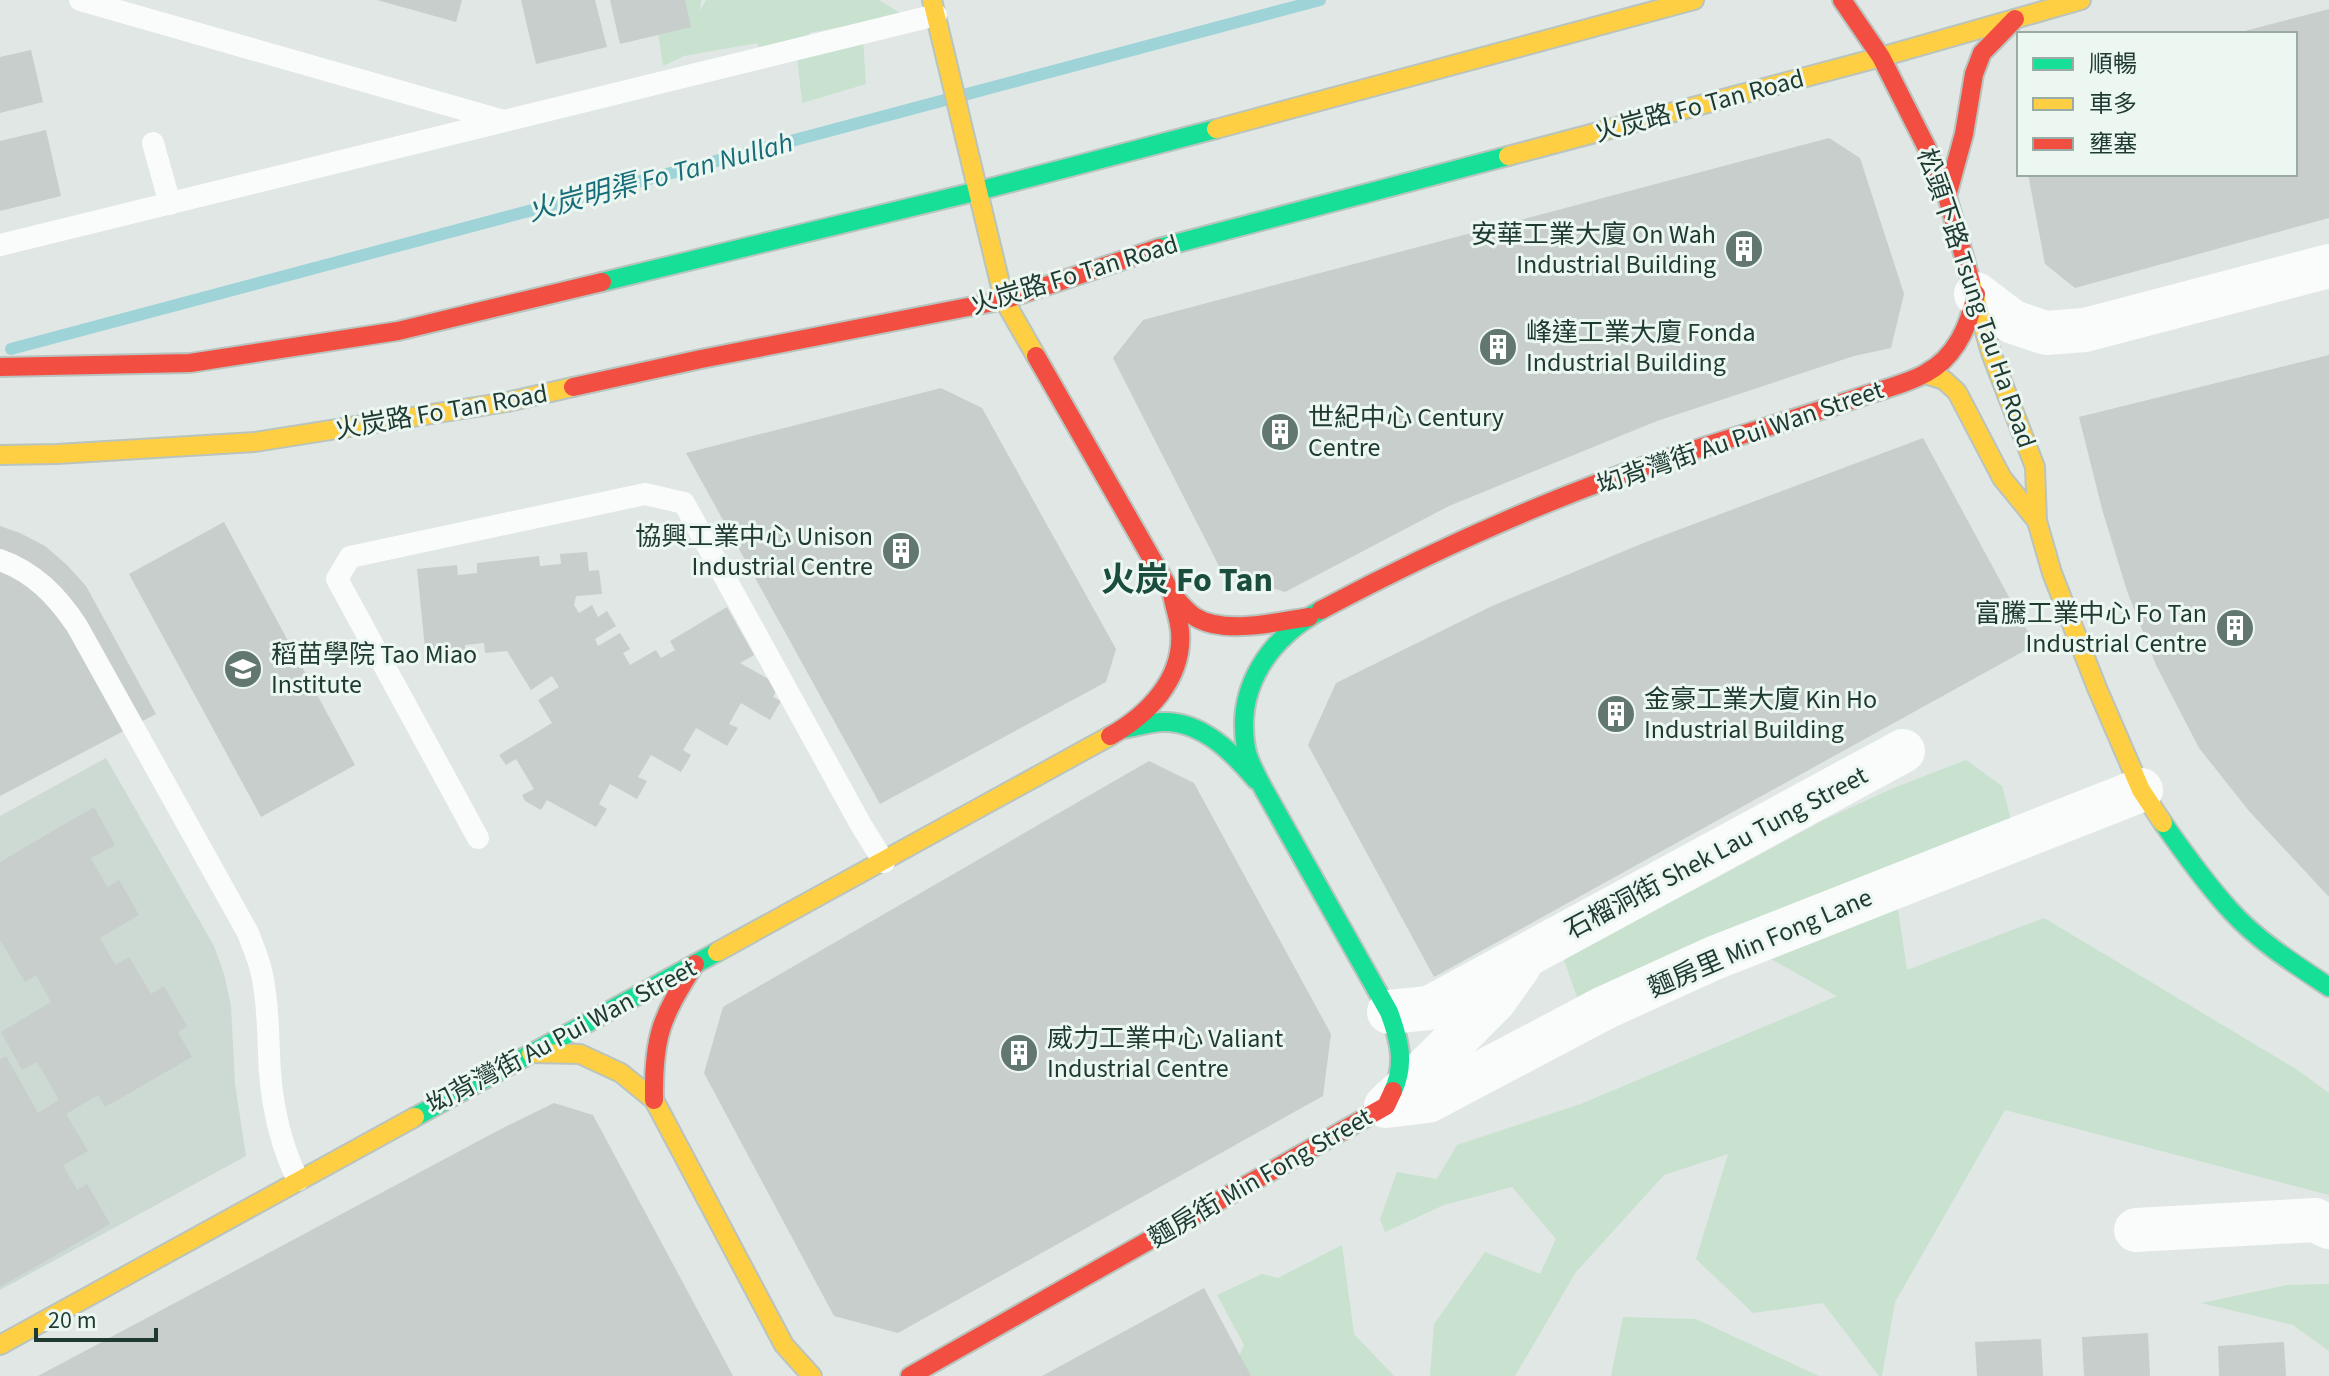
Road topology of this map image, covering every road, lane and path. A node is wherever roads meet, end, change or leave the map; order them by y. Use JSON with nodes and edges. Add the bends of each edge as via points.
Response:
{"nodes":[{"id":1,"x":80,"y":0,"type":"edge"},
{"id":2,"x":1694,"y":0,"type":"edge"},
{"id":3,"x":1842,"y":0,"type":"edge"},
{"id":4,"x":2081,"y":0,"type":"edge"},
{"id":5,"x":934,"y":8,"type":"edge"},
{"id":6,"x":2015,"y":19,"type":"junction"},
{"id":7,"x":1881,"y":57,"type":"junction"},
{"id":8,"x":505,"y":121,"type":"junction"},
{"id":9,"x":153,"y":143,"type":"dead end"},
{"id":10,"x":978,"y":191,"type":"junction"},
{"id":11,"x":1947,"y":196,"type":"junction"},
{"id":12,"x":170,"y":204,"type":"junction"},
{"id":13,"x":0,"y":245,"type":"edge"},
{"id":14,"x":2329,"y":266,"type":"edge"},
{"id":15,"x":1976,"y":294,"type":"junction"},
{"id":16,"x":1004,"y":300,"type":"junction"},
{"id":17,"x":0,"y":367,"type":"edge"},
{"id":18,"x":1925,"y":374,"type":"junction"},
{"id":19,"x":0,"y":455,"type":"edge"},
{"id":20,"x":2037,"y":521,"type":"junction"},
{"id":21,"x":0,"y":560,"type":"edge"},
{"id":22,"x":1172,"y":594,"type":"junction"},
{"id":23,"x":1309,"y":617,"type":"junction"},
{"id":24,"x":1123,"y":729,"type":"junction"},
{"id":25,"x":1903,"y":751,"type":"dead end"},
{"id":26,"x":1263,"y":788,"type":"junction"},
{"id":27,"x":2141,"y":790,"type":"junction"},
{"id":28,"x":478,"y":838,"type":"dead end"},
{"id":29,"x":884,"y":862,"type":"junction"},
{"id":30,"x":1528,"y":953,"type":"junction"},
{"id":31,"x":695,"y":964,"type":"junction"},
{"id":32,"x":2329,"y":987,"type":"edge"},
{"id":33,"x":1389,"y":1012,"type":"junction"},
{"id":34,"x":531,"y":1053,"type":"junction"},
{"id":35,"x":654,"y":1100,"type":"junction"},
{"id":36,"x":1386,"y":1106,"type":"junction"},
{"id":37,"x":298,"y":1180,"type":"junction"},
{"id":38,"x":2322,"y":1223,"type":"edge"},
{"id":39,"x":2136,"y":1230,"type":"dead end"},
{"id":40,"x":0,"y":1345,"type":"edge"},
{"id":41,"x":812,"y":1376,"type":"edge"},
{"id":42,"x":910,"y":1376,"type":"edge"}],
"edges":[{"from":1,"to":8,"type":"lane"},
{"from":2,"to":10,"type":"street"},
{"from":3,"to":7,"type":"street","name":"松頭下路 Tsung Tau Ha Road"},
{"from":4,"to":6,"type":"street","name":"火炭路 Fo Tan Road"},
{"from":5,"to":8,"type":"lane"},
{"from":5,"to":10,"type":"street"},
{"from":6,"to":7,"type":"street","name":"火炭路 Fo Tan Road"},
{"from":6,"to":11,"type":"street","via":[[1982,53]]},
{"from":7,"to":11,"type":"street","name":"松頭下路 Tsung Tau Ha Road"},
{"from":7,"to":16,"type":"street","name":"火炭路 Fo Tan Road","via":[[1143,252]]},
{"from":8,"to":12,"type":"lane"},
{"from":9,"to":12,"type":"lane"},
{"from":10,"to":16,"type":"street"},
{"from":10,"to":17,"type":"street","via":[[398,331],[146,365]]},
{"from":11,"to":15,"type":"street","name":"松頭下路 Tsung Tau Ha Road"},
{"from":12,"to":13,"type":"lane"},
{"from":14,"to":15,"type":"street","via":[[2085,330],[2046,333],[2013,322]]},
{"from":15,"to":18,"type":"street","name":"㘭背灣街 Au Pui Wan Street","via":[[1958,346]]},
{"from":15,"to":20,"type":"street","name":"松頭下路 Tsung Tau Ha Road","via":[[1991,353],[2035,467]]},
{"from":16,"to":19,"type":"street","name":"火炭路 Fo Tan Road","via":[[507,402],[255,442]]},
{"from":16,"to":22,"type":"street"},
{"from":18,"to":20,"type":"street","name":"松頭下路 Tsung Tau Ha Road","via":[[1944,380],[1957,392],[2002,478]]},
{"from":18,"to":23,"type":"street","name":"㘭背灣街 Au Pui Wan Street","via":[[1568,496],[1393,572]]},
{"from":20,"to":27,"type":"street","name":"松頭下路 Tsung Tau Ha Road","via":[[2052,573]]},
{"from":21,"to":37,"type":"lane","via":[[27,572],[63,605],[248,933],[264,986],[276,1120]]},
{"from":22,"to":23,"type":"street","via":[[1195,617],[1214,625]]},
{"from":22,"to":24,"type":"street","via":[[1180,633],[1177,660],[1148,710]]},
{"from":23,"to":26,"type":"street","name":"㘭背灣街 Au Pui Wan Street","via":[[1276,643],[1255,675],[1244,712],[1246,750]]},
{"from":24,"to":26,"type":"street","via":[[1164,722],[1194,728],[1241,761]]},
{"from":24,"to":29,"type":"street","name":"㘭背灣街 Au Pui Wan Street"},
{"from":25,"to":30,"type":"street","name":"石榴洞街 Shek Lau Tung Street"},
{"from":26,"to":33,"type":"street","name":"麵房街 Min Fong Street"},
{"from":27,"to":32,"type":"street","name":"松頭下路 Tsung Tau Ha Road","via":[[2232,913]]},
{"from":27,"to":36,"type":"street","name":"麵房里 Min Fong Lane","via":[[1714,958],[1604,1008],[1428,1101]]},
{"from":28,"to":29,"type":"lane","via":[[337,579],[350,557],[645,494],[684,503]]},
{"from":29,"to":31,"type":"street","name":"㘭背灣街 Au Pui Wan Street"},
{"from":30,"to":33,"type":"street","name":"石榴洞街 Shek Lau Tung Street","via":[[1429,1008]]},
{"from":30,"to":36,"type":"street","name":"石榴洞街 Shek Lau Tung Street","via":[[1494,1001]]},
{"from":31,"to":34,"type":"street","name":"㘭背灣街 Au Pui Wan Street"},
{"from":31,"to":35,"type":"street","via":[[659,1033]]},
{"from":33,"to":36,"type":"street","name":"麵房街 Min Fong Street","via":[[1400,1043],[1400,1076]]},
{"from":34,"to":35,"type":"street","via":[[580,1054],[621,1073]]},
{"from":34,"to":37,"type":"street","name":"㘭背灣街 Au Pui Wan Street"},
{"from":35,"to":41,"type":"street","via":[[784,1345]]},
{"from":36,"to":42,"type":"street","name":"麵房街 Min Fong Street"},
{"from":37,"to":40,"type":"street","name":"㘭背灣街 Au Pui Wan Street"},
{"from":38,"to":39,"type":"street"}]}
